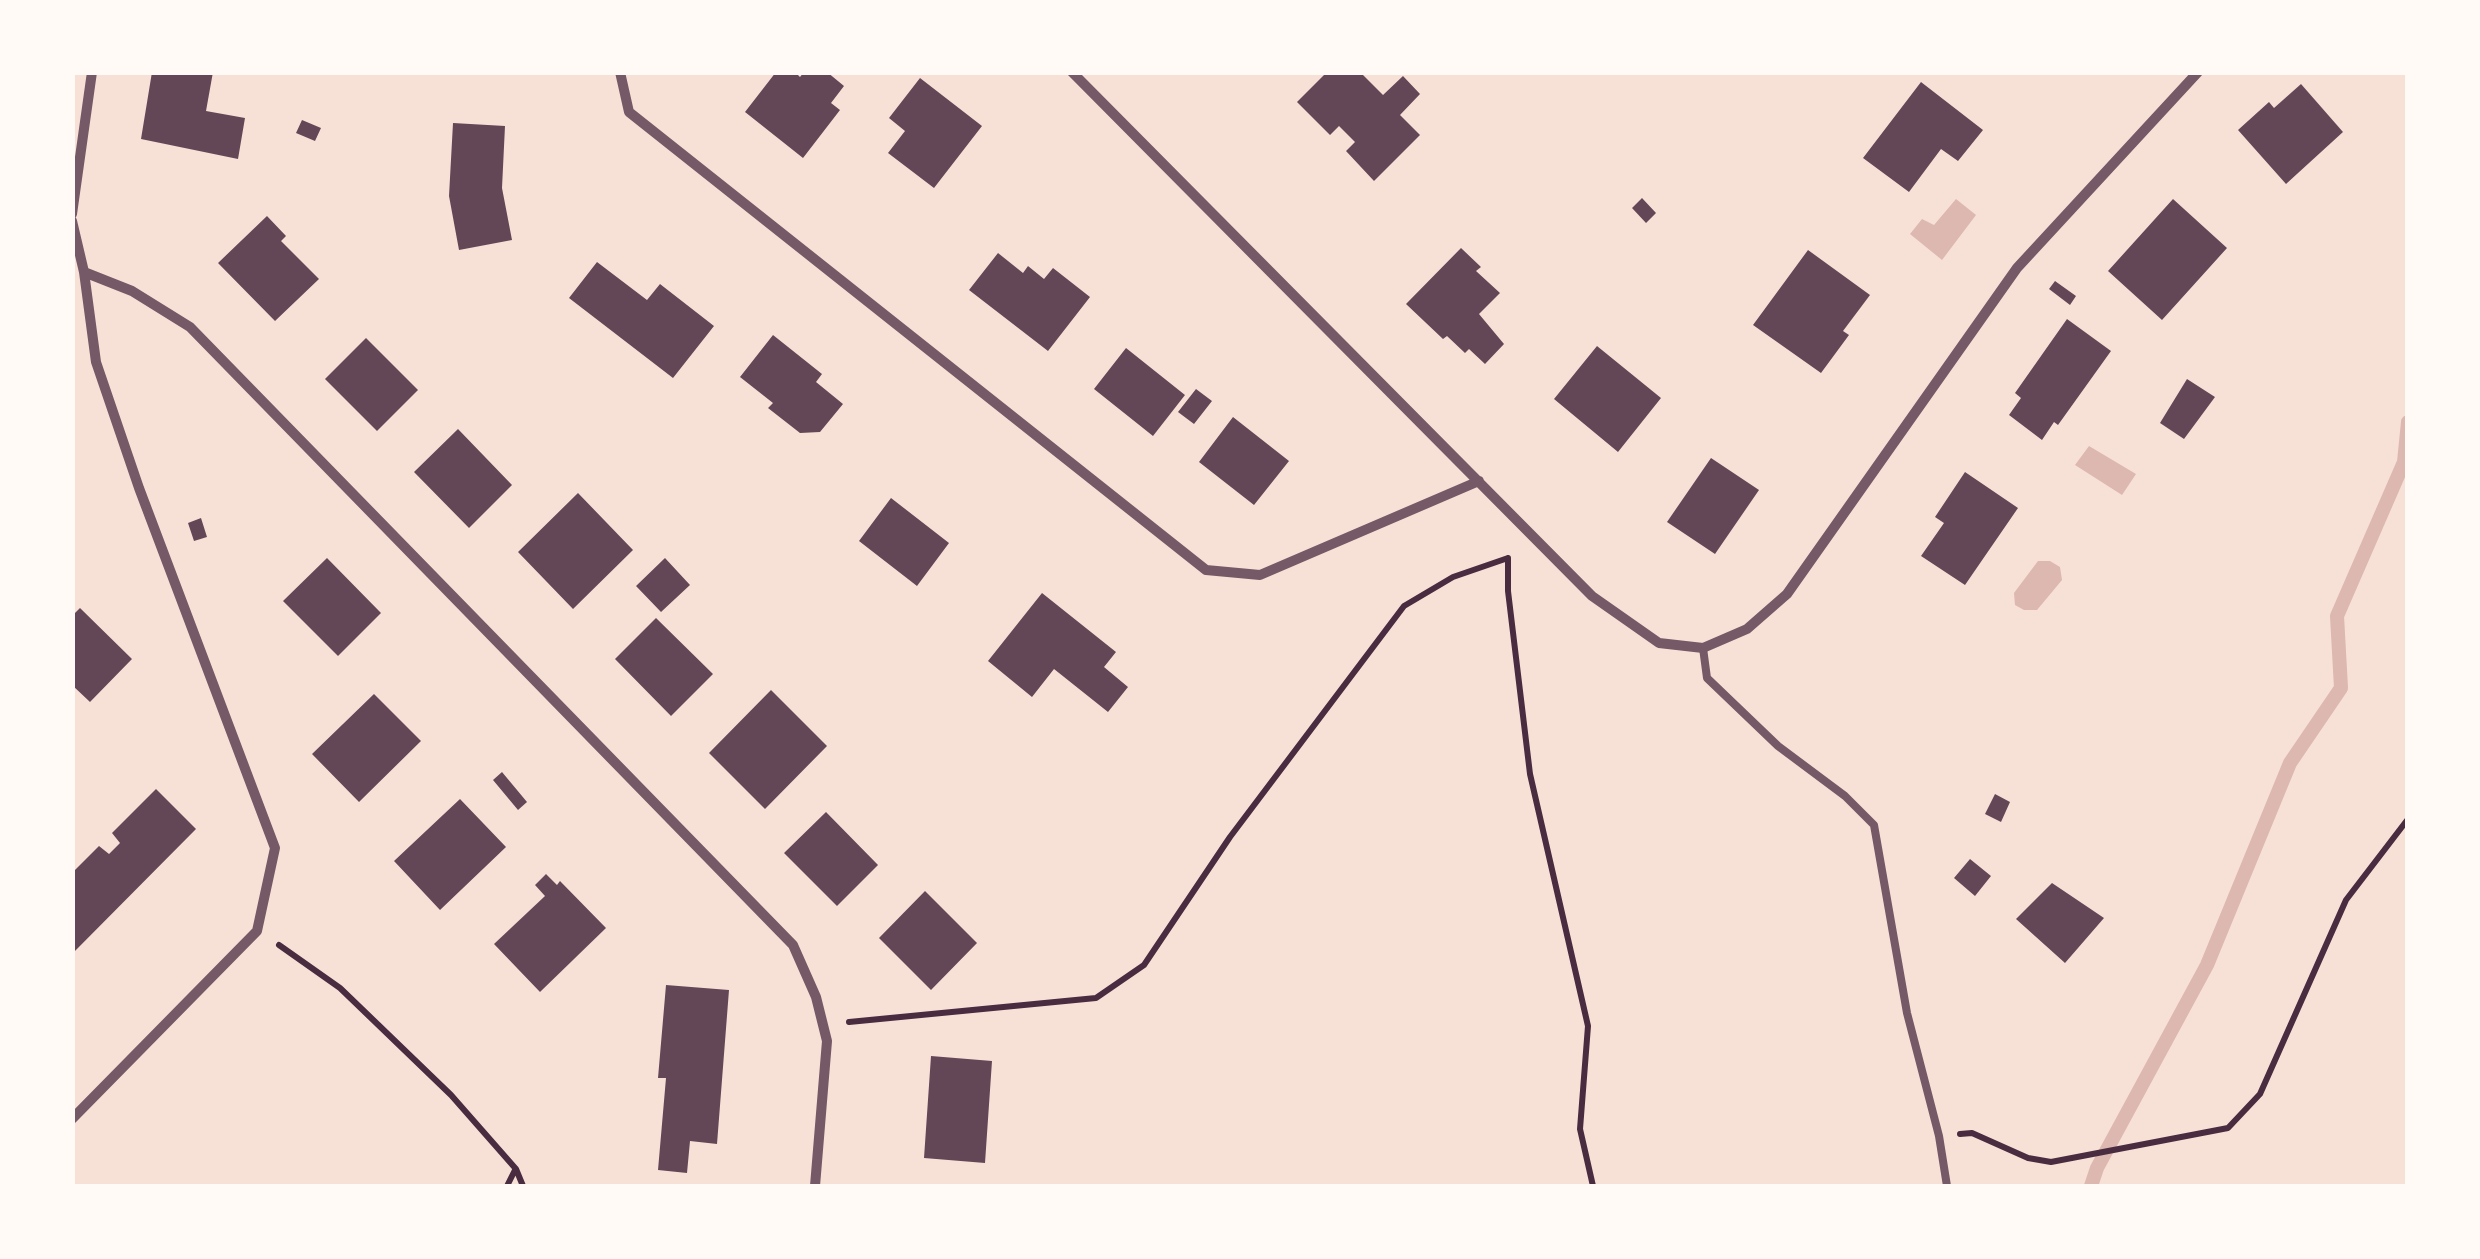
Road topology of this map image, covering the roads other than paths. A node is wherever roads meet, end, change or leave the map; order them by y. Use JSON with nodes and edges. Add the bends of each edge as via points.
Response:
{"nodes":[{"id":1,"x":92,"y":72,"type":"edge"},
{"id":2,"x":620,"y":72,"type":"edge"},
{"id":3,"x":1072,"y":72,"type":"edge"},
{"id":4,"x":2198,"y":72,"type":"edge"},
{"id":5,"x":72,"y":217,"type":"edge"},
{"id":6,"x":84,"y":272,"type":"junction"},
{"id":7,"x":1479,"y":481,"type":"junction"},
{"id":8,"x":1702,"y":648,"type":"junction"},
{"id":9,"x":72,"y":1118,"type":"edge"},
{"id":10,"x":815,"y":1186,"type":"edge"},
{"id":11,"x":1947,"y":1186,"type":"edge"}],
"edges":[{"from":1,"to":5,"type":"street"},
{"from":2,"to":7,"type":"street","via":[[629,112],[1206,570],[1260,575]]},
{"from":3,"to":7,"type":"street"},
{"from":4,"to":8,"type":"street","via":[[2017,268],[1787,594],[1747,629]]},
{"from":5,"to":6,"type":"street"},
{"from":6,"to":9,"type":"street","via":[[96,362],[274,848],[257,930]]},
{"from":6,"to":10,"type":"street","via":[[190,327],[792,945],[827,1041]]},
{"from":7,"to":8,"type":"street","via":[[1592,596],[1659,643]]},
{"from":8,"to":11,"type":"lane","via":[[1708,678],[1874,825]]}]}
